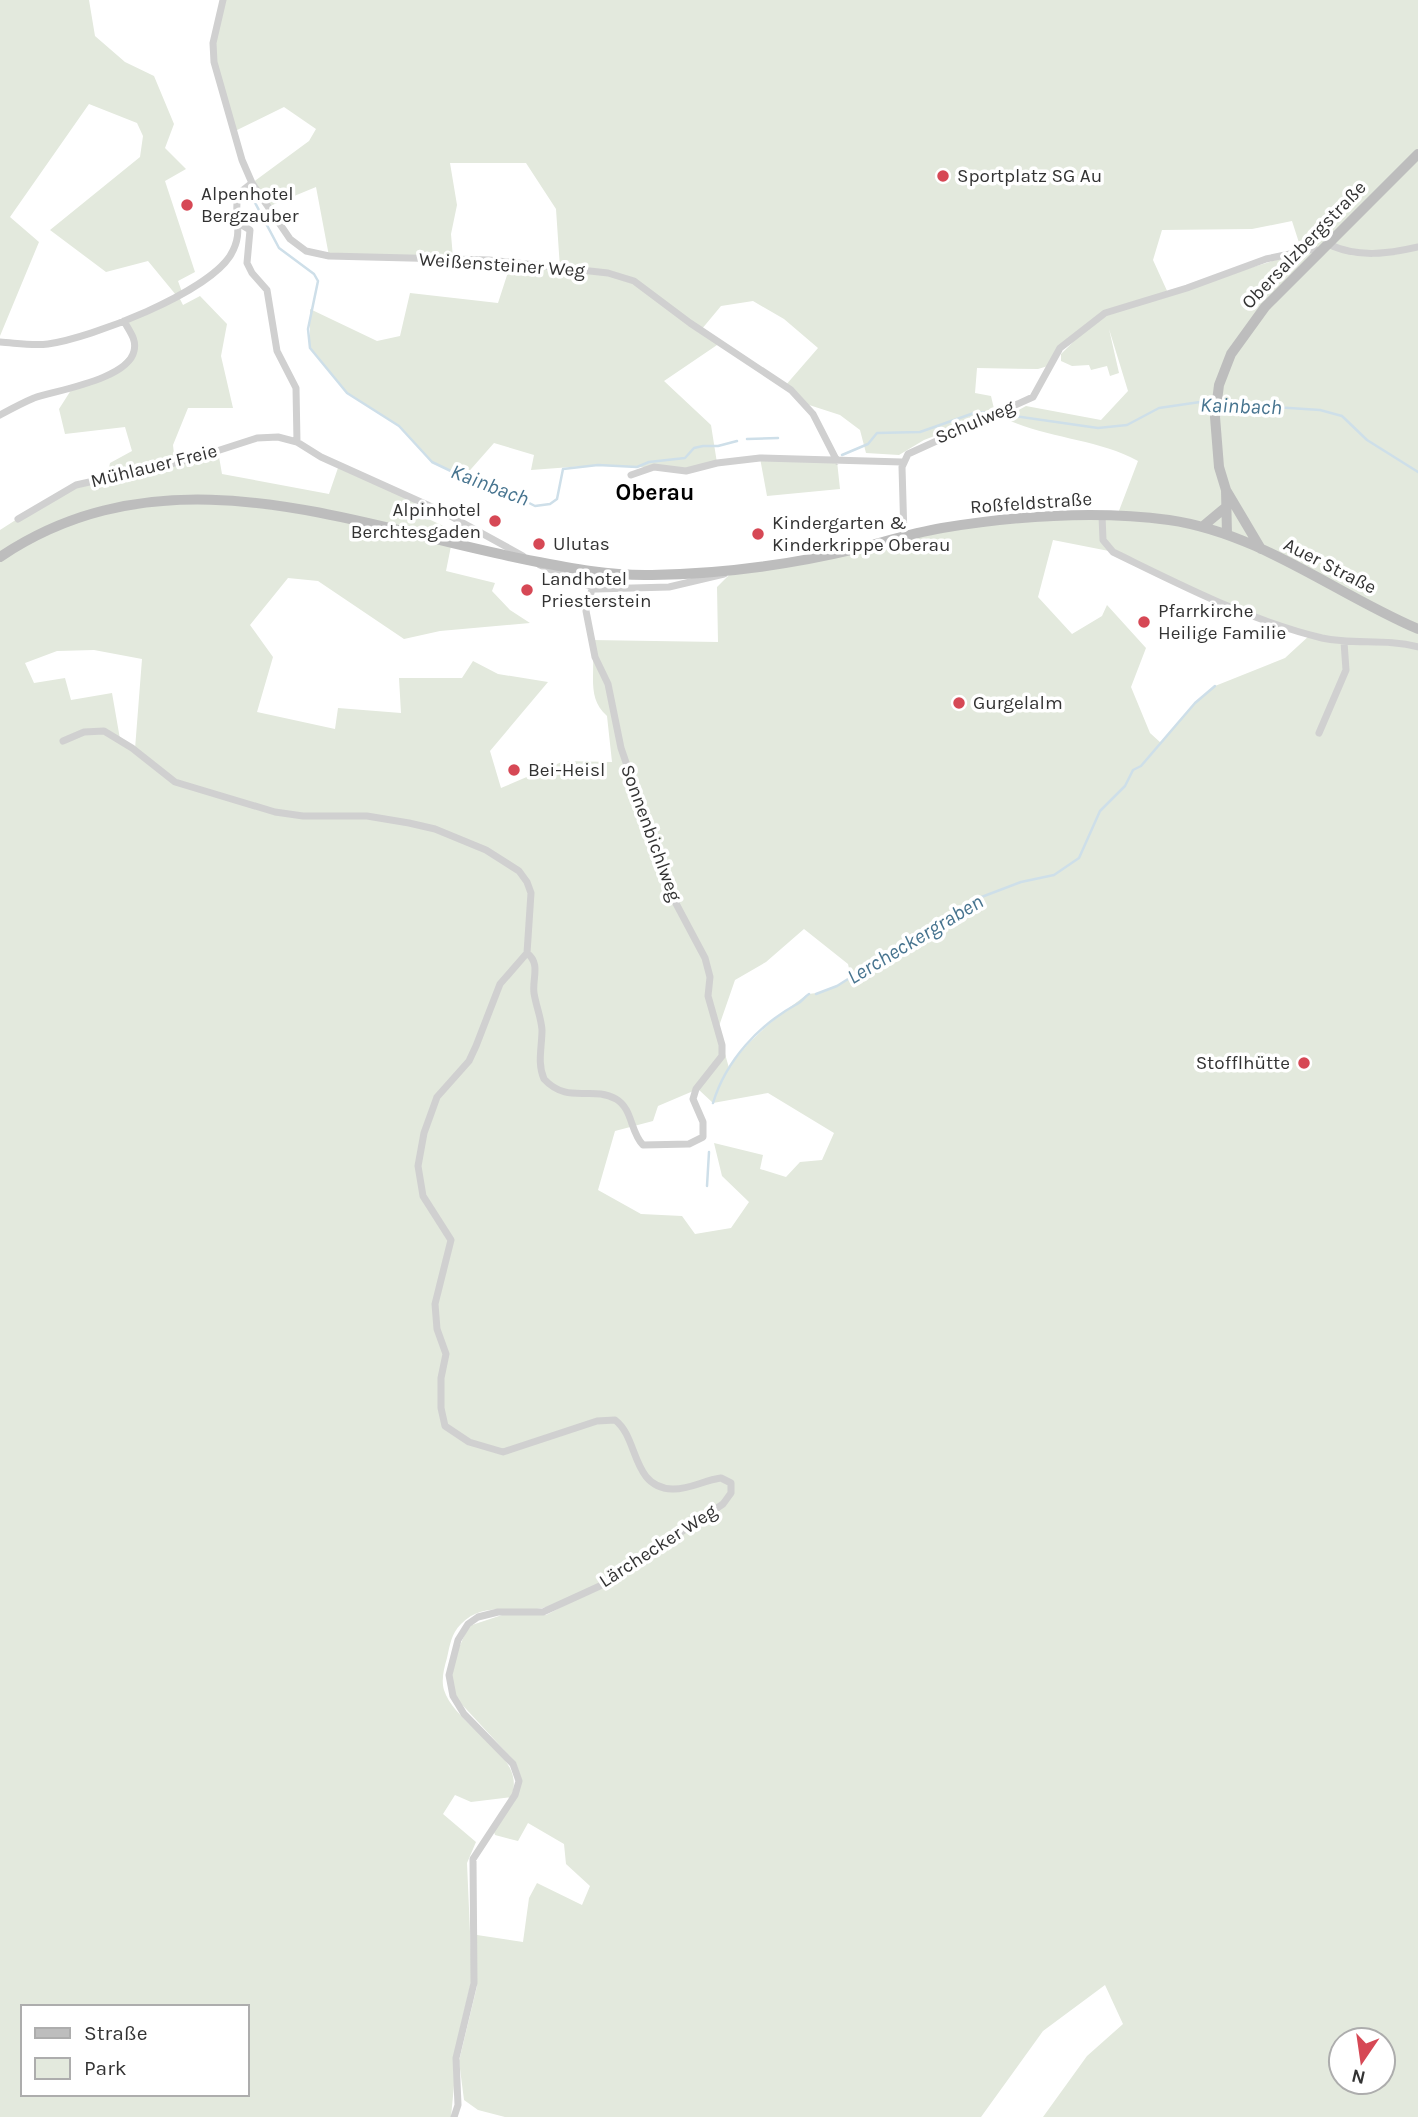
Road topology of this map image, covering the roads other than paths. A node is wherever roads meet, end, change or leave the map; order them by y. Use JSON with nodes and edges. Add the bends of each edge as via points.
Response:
{"nodes":[{"id":1,"x":223,"y":0,"type":"edge"},
{"id":2,"x":1418,"y":155,"type":"edge"},
{"id":3,"x":252,"y":183,"type":"junction"},
{"id":4,"x":240,"y":224,"type":"junction"},
{"id":5,"x":1418,"y":247,"type":"edge"},
{"id":6,"x":1324,"y":248,"type":"junction"},
{"id":7,"x":1288,"y":255,"type":"junction"},
{"id":8,"x":1302,"y":271,"type":"junction"},
{"id":9,"x":124,"y":321,"type":"junction"},
{"id":10,"x":0,"y":342,"type":"edge"},
{"id":11,"x":0,"y":415,"type":"edge"},
{"id":12,"x":298,"y":442,"type":"junction"},
{"id":13,"x":837,"y":461,"type":"junction"},
{"id":14,"x":902,"y":462,"type":"junction"},
{"id":15,"x":631,"y":475,"type":"dead end"},
{"id":16,"x":1226,"y":490,"type":"junction"},
{"id":17,"x":1226,"y":507,"type":"junction"},
{"id":18,"x":1241,"y":515,"type":"junction"},
{"id":19,"x":1102,"y":516,"type":"junction"},
{"id":20,"x":18,"y":519,"type":"dead end"},
{"id":21,"x":1202,"y":527,"type":"junction"},
{"id":22,"x":1227,"y":534,"type":"junction"},
{"id":23,"x":904,"y":536,"type":"junction"},
{"id":24,"x":1261,"y":550,"type":"junction"},
{"id":25,"x":0,"y":557,"type":"edge"},
{"id":26,"x":531,"y":561,"type":"junction"},
{"id":27,"x":732,"y":572,"type":"junction"},
{"id":28,"x":592,"y":589,"type":"junction"},
{"id":29,"x":1418,"y":629,"type":"edge"},
{"id":30,"x":1344,"y":642,"type":"junction"},
{"id":31,"x":1418,"y":646,"type":"edge"},
{"id":32,"x":1319,"y":733,"type":"dead end"},
{"id":33,"x":63,"y":741,"type":"dead end"},
{"id":34,"x":527,"y":953,"type":"junction"},
{"id":35,"x":454,"y":2117,"type":"edge"}],
"edges":[{"from":1,"to":3,"type":"street","name":"Weißensteiner Weg","via":[[213,43],[214,62]]},
{"from":2,"to":6,"type":"main road","name":"Obersalzbergstraße"},
{"from":3,"to":4,"type":"street","via":[[238,194]]},
{"from":3,"to":13,"type":"street","name":"Weißensteiner Weg","via":[[290,239],[317,255],[489,260],[608,273],[634,281],[791,390],[813,414]]},
{"from":4,"to":9,"type":"street","via":[[236,244],[218,270]]},
{"from":4,"to":12,"type":"street","via":[[250,230],[249,269],[268,290],[277,351],[296,388]]},
{"from":5,"to":6,"type":"street","name":"Schulweg","via":[[1375,254]]},
{"from":6,"to":7,"type":"street","name":"Schulweg"},
{"from":6,"to":8,"type":"main road","name":"Obersalzbergstraße"},
{"from":7,"to":8,"type":"street"},
{"from":7,"to":14,"type":"street","name":"Schulweg","via":[[1105,313],[1060,348],[1033,397],[925,443]]},
{"from":8,"to":16,"type":"main road","name":"Obersalzbergstraße","via":[[1243,333],[1219,386],[1215,416],[1219,467]]},
{"from":9,"to":10,"type":"street","via":[[45,344]]},
{"from":9,"to":11,"type":"street","via":[[134,337],[134,350],[124,366]]},
{"from":12,"to":20,"type":"street","name":"Mühlauer Freie","via":[[257,438],[191,459],[88,481],[61,491]]},
{"from":12,"to":26,"type":"street","name":"Mühlauer Freie","via":[[321,457],[443,512]]},
{"from":13,"to":14,"type":"street"},
{"from":13,"to":15,"type":"street","via":[[760,458],[686,471],[654,467]]},
{"from":14,"to":23,"type":"street"},
{"from":16,"to":17,"type":"main road","name":"Obersalzbergstraße"},
{"from":16,"to":18,"type":"main road","name":"Obersalzbergstraße"},
{"from":17,"to":21,"type":"main road"},
{"from":17,"to":22,"type":"main road","name":"Obersalzbergstraße"},
{"from":18,"to":22,"type":"main road"},
{"from":18,"to":24,"type":"main road","name":"Obersalzbergstraße"},
{"from":19,"to":21,"type":"main road","name":"Roßfeldstraße"},
{"from":19,"to":23,"type":"main road","name":"Roßfeldstraße","via":[[1022,519]]},
{"from":19,"to":30,"type":"street","via":[[1103,540],[1114,552],[1220,605]]},
{"from":21,"to":22,"type":"main road","name":"Roßfeldstraße"},
{"from":22,"to":24,"type":"main road","name":"Auer Straße"},
{"from":23,"to":27,"type":"main road","name":"Roßfeldstraße"},
{"from":24,"to":29,"type":"main road","name":"Auer Straße"},
{"from":25,"to":26,"type":"main road","name":"Roßfeldstraße","via":[[94,514],[159,501],[230,498],[300,509]]},
{"from":26,"to":27,"type":"main road","name":"Roßfeldstraße","via":[[613,573]]},
{"from":26,"to":28,"type":"street","name":"Roßfeldstraße"},
{"from":27,"to":28,"type":"street","name":"Roßfeldstraße","via":[[669,587]]},
{"from":28,"to":34,"type":"street","name":"Sonnenbichlweg","via":[[586,611],[621,748],[672,896],[708,968],[708,996],[722,1056],[696,1088],[693,1099],[705,1128],[701,1141],[643,1145],[619,1100],[608,1094],[572,1095],[544,1079],[542,1028],[534,995],[536,968]]},
{"from":30,"to":31,"type":"street","via":[[1394,641]]},
{"from":30,"to":32,"type":"street","via":[[1346,670]]},
{"from":33,"to":34,"type":"street","name":"Sonnenbichlweg","via":[[84,732],[104,731],[175,782],[275,812],[409,822],[486,850],[527,881],[531,893]]},
{"from":34,"to":35,"type":"street","name":"Lärchecker Weg","via":[[500,984],[469,1061],[438,1097],[421,1148],[418,1166],[423,1196],[451,1240],[435,1304],[446,1354],[441,1418],[458,1436],[503,1452],[606,1418],[615,1420],[623,1428],[639,1468],[657,1486],[679,1489],[721,1478],[731,1483],[732,1489],[723,1504],[602,1585],[543,1612],[478,1617],[457,1640],[449,1675],[453,1696],[464,1714],[513,1764],[519,1781],[515,1795],[473,1859],[474,1983],[456,2058],[458,2105]]}]}
